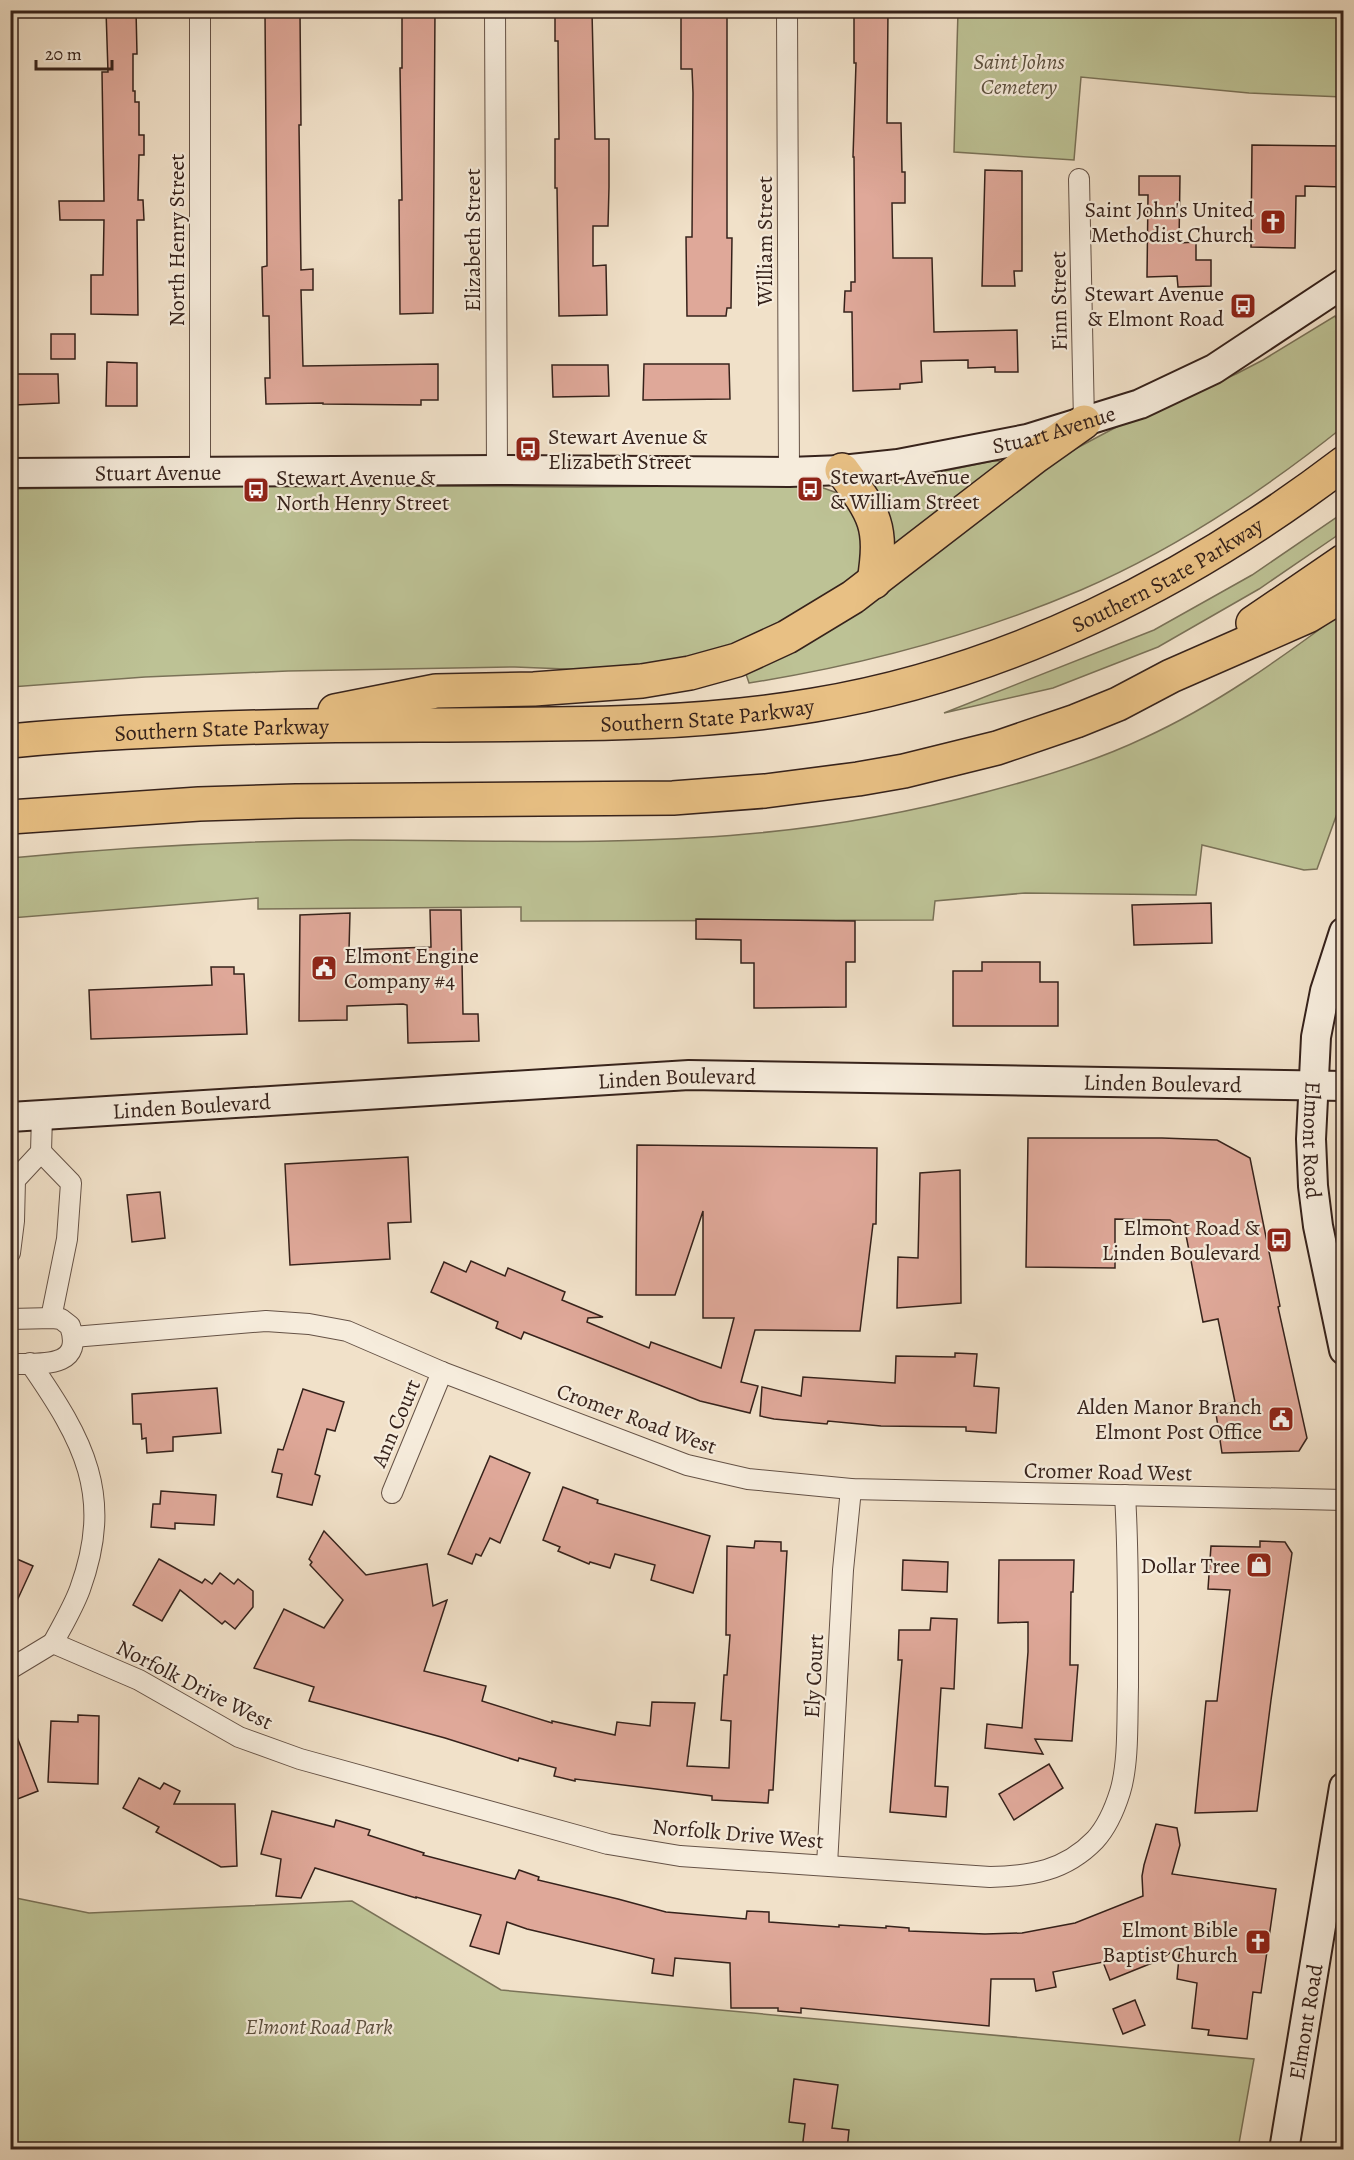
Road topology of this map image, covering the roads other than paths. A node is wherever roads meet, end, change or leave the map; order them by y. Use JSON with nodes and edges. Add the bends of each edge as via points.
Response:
{"nodes":[{"id":1,"x":200,"y":10,"type":"edge"},
{"id":2,"x":495,"y":10,"type":"edge"},
{"id":3,"x":787,"y":10,"type":"edge"},
{"id":4,"x":1079,"y":179,"type":"dead end"},
{"id":5,"x":1338,"y":289,"type":"edge"},
{"id":6,"x":1084,"y":422,"type":"junction"},
{"id":7,"x":1344,"y":463,"type":"edge"},
{"id":8,"x":200,"y":470,"type":"junction"},
{"id":9,"x":497,"y":470,"type":"junction"},
{"id":10,"x":842,"y":470,"type":"junction"},
{"id":11,"x":10,"y":472,"type":"edge"},
{"id":12,"x":789,"y":472,"type":"junction"},
{"id":13,"x":1344,"y":561,"type":"edge"},
{"id":14,"x":874,"y":582,"type":"junction"},
{"id":15,"x":1344,"y":594,"type":"edge"},
{"id":16,"x":1171,"y":676,"type":"junction"},
{"id":17,"x":253,"y":727,"type":"junction"},
{"id":18,"x":10,"y":731,"type":"edge"},
{"id":19,"x":68,"y":736,"type":"junction"},
{"id":20,"x":10,"y":741,"type":"edge"},
{"id":21,"x":10,"y":817,"type":"edge"},
{"id":22,"x":1344,"y":932,"type":"edge"},
{"id":23,"x":1314,"y":1086,"type":"junction"},
{"id":24,"x":1344,"y":1086,"type":"edge"},
{"id":25,"x":42,"y":1115,"type":"junction"},
{"id":26,"x":10,"y":1117,"type":"edge"},
{"id":27,"x":41,"y":1152,"type":"junction"},
{"id":28,"x":10,"y":1253,"type":"edge"},
{"id":29,"x":51,"y":1318,"type":"junction"},
{"id":30,"x":10,"y":1319,"type":"edge"},
{"id":31,"x":73,"y":1337,"type":"junction"},
{"id":32,"x":1344,"y":1350,"type":"edge"},
{"id":33,"x":30,"y":1363,"type":"junction"},
{"id":34,"x":10,"y":1364,"type":"edge"},
{"id":35,"x":442,"y":1371,"type":"junction"},
{"id":36,"x":851,"y":1489,"type":"junction"},
{"id":37,"x":392,"y":1493,"type":"dead end"},
{"id":38,"x":1125,"y":1495,"type":"junction"},
{"id":39,"x":1344,"y":1500,"type":"edge"},
{"id":40,"x":53,"y":1643,"type":"junction"},
{"id":41,"x":10,"y":1669,"type":"edge"},
{"id":42,"x":1344,"y":1787,"type":"edge"},
{"id":43,"x":826,"y":1865,"type":"junction"},
{"id":44,"x":1284,"y":2150,"type":"edge"}],
"edges":[{"from":1,"to":8,"type":"street","name":"North Henry Street"},
{"from":2,"to":9,"type":"street","name":"Elizabeth Street"},
{"from":3,"to":12,"type":"street","name":"William Street"},
{"from":4,"to":6,"type":"street","name":"Finn Street"},
{"from":5,"to":6,"type":"main road","name":"Stuart Avenue","via":[[1206,373],[1140,404]]},
{"from":6,"to":10,"type":"main road","name":"Stuart Avenue","via":[[961,453]]},
{"from":6,"to":14,"type":"highway"},
{"from":7,"to":17,"type":"highway","name":"Southern State Parkway","via":[[1234,540],[1115,605],[989,659],[879,691],[814,705],[677,720]]},
{"from":8,"to":9,"type":"main road","name":"Stuart Avenue"},
{"from":8,"to":11,"type":"main road","name":"Stuart Avenue"},
{"from":9,"to":12,"type":"main road","name":"Stuart Avenue"},
{"from":10,"to":12,"type":"main road","name":"Stuart Avenue"},
{"from":10,"to":14,"type":"highway","via":[[867,504],[875,525],[879,545]]},
{"from":13,"to":16,"type":"highway"},
{"from":14,"to":17,"type":"highway","via":[[787,637],[737,660],[690,673],[570,687],[436,691]]},
{"from":15,"to":16,"type":"highway","via":[[1308,616]]},
{"from":16,"to":21,"type":"highway","via":[[1118,704],[997,748],[904,771],[813,786],[673,798],[275,801]]},
{"from":17,"to":19,"type":"highway","name":"Southern State Parkway"},
{"from":18,"to":19,"type":"highway"},
{"from":19,"to":20,"type":"highway","name":"Southern State Parkway"},
{"from":22,"to":23,"type":"main road","name":"Elmont Road","via":[[1323,1000],[1316,1036]]},
{"from":23,"to":24,"type":"main road","name":"Linden Boulevard"},
{"from":23,"to":25,"type":"main road","name":"Linden Boulevard","via":[[689,1076]]},
{"from":23,"to":32,"type":"main road","name":"Elmont Road","via":[[1313,1186]]},
{"from":25,"to":26,"type":"main road","name":"Linden Boulevard"},
{"from":25,"to":27,"type":"street"},
{"from":27,"to":28,"type":"street","via":[[15,1180]]},
{"from":27,"to":29,"type":"street","via":[[71,1183],[67,1239]]},
{"from":29,"to":30,"type":"street"},
{"from":29,"to":31,"type":"street","via":[[70,1326]]},
{"from":31,"to":33,"type":"street","via":[[69,1354],[62,1360]]},
{"from":31,"to":35,"type":"street","name":"Cromer Road West","via":[[266,1321],[309,1324],[347,1331]]},
{"from":33,"to":34,"type":"street"},
{"from":33,"to":40,"type":"street","via":[[86,1459],[95,1496],[92,1550],[79,1591]]},
{"from":35,"to":36,"type":"street","name":"Cromer Road West","via":[[687,1465],[748,1479]]},
{"from":35,"to":37,"type":"street","name":"Ann Court"},
{"from":36,"to":38,"type":"street","name":"Cromer Road West"},
{"from":36,"to":43,"type":"street","name":"Ely Court"},
{"from":38,"to":39,"type":"street","name":"Cromer Road West"},
{"from":38,"to":43,"type":"street","name":"Norfolk Drive West","via":[[1129,1584],[1127,1742],[1121,1791],[1095,1840],[1065,1864],[1025,1877]]},
{"from":40,"to":41,"type":"street"},
{"from":40,"to":43,"type":"street","name":"Norfolk Drive West","via":[[139,1680],[239,1737],[300,1759],[608,1844],[680,1856]]},
{"from":42,"to":44,"type":"main road","name":"Elmont Road"}]}
